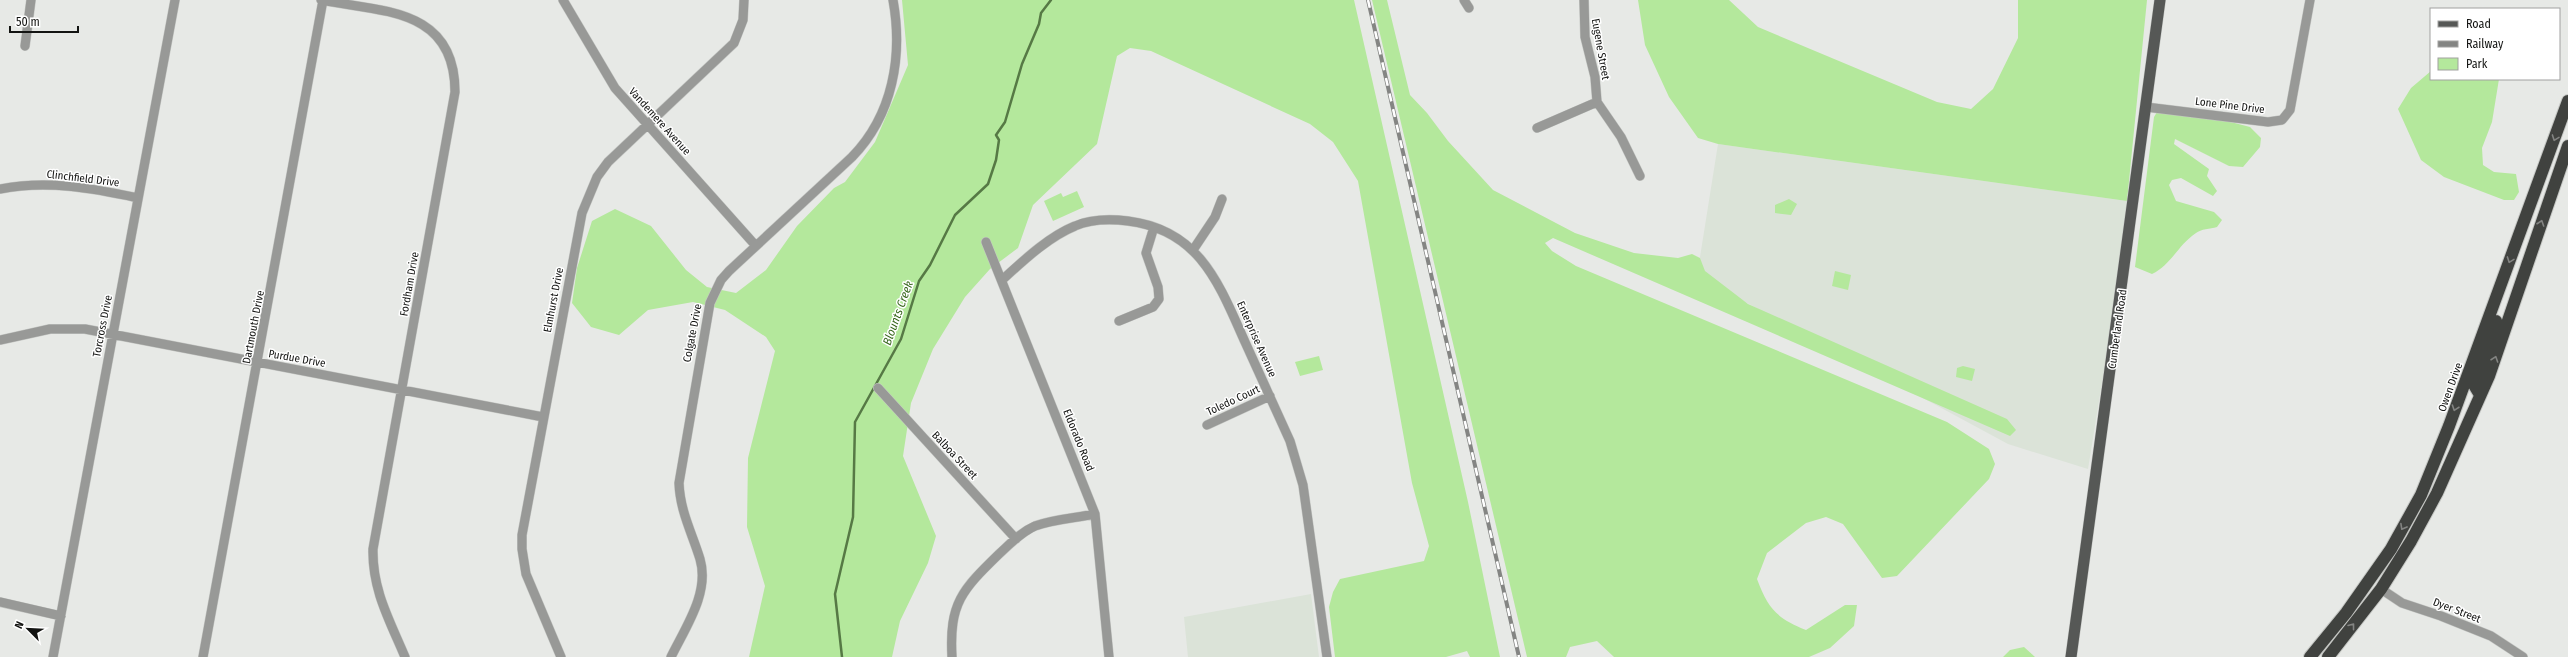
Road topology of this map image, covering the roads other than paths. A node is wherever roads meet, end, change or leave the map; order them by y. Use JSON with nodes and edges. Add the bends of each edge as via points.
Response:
{"nodes":[{"id":1,"x":31,"y":0,"type":"edge"},
{"id":2,"x":175,"y":0,"type":"edge"},
{"id":3,"x":323,"y":0,"type":"edge"},
{"id":4,"x":563,"y":0,"type":"edge"},
{"id":5,"x":744,"y":0,"type":"edge"},
{"id":6,"x":893,"y":0,"type":"edge"},
{"id":7,"x":1464,"y":0,"type":"edge"},
{"id":8,"x":1584,"y":0,"type":"edge"},
{"id":9,"x":2160,"y":0,"type":"edge"},
{"id":10,"x":2310,"y":0,"type":"edge"},
{"id":11,"x":1469,"y":8,"type":"dead end"},
{"id":12,"x":25,"y":46,"type":"dead end"},
{"id":13,"x":2568,"y":101,"type":"edge"},
{"id":14,"x":1597,"y":102,"type":"junction"},
{"id":15,"x":2146,"y":107,"type":"junction"},
{"id":16,"x":647,"y":124,"type":"junction"},
{"id":17,"x":1537,"y":128,"type":"dead end"},
{"id":18,"x":2568,"y":146,"type":"edge"},
{"id":19,"x":1640,"y":176,"type":"dead end"},
{"id":20,"x":0,"y":189,"type":"edge"},
{"id":21,"x":138,"y":198,"type":"junction"},
{"id":22,"x":1222,"y":199,"type":"dead end"},
{"id":23,"x":1154,"y":227,"type":"junction"},
{"id":24,"x":986,"y":242,"type":"dead end"},
{"id":25,"x":756,"y":246,"type":"junction"},
{"id":26,"x":1193,"y":250,"type":"junction"},
{"id":27,"x":2503,"y":279,"type":"junction"},
{"id":28,"x":1002,"y":280,"type":"junction"},
{"id":29,"x":1119,"y":321,"type":"dead end"},
{"id":30,"x":113,"y":335,"type":"junction"},
{"id":31,"x":0,"y":340,"type":"edge"},
{"id":32,"x":258,"y":363,"type":"junction"},
{"id":33,"x":878,"y":388,"type":"dead end"},
{"id":34,"x":402,"y":389,"type":"junction"},
{"id":35,"x":2462,"y":390,"type":"junction"},
{"id":36,"x":2480,"y":395,"type":"junction"},
{"id":37,"x":1270,"y":396,"type":"junction"},
{"id":38,"x":543,"y":417,"type":"junction"},
{"id":39,"x":1207,"y":425,"type":"dead end"},
{"id":40,"x":2437,"y":493,"type":"junction"},
{"id":41,"x":1095,"y":514,"type":"junction"},
{"id":42,"x":1016,"y":539,"type":"junction"},
{"id":43,"x":2381,"y":589,"type":"junction"},
{"id":44,"x":0,"y":602,"type":"edge"},
{"id":45,"x":61,"y":616,"type":"junction"},
{"id":46,"x":53,"y":657,"type":"edge"},
{"id":47,"x":203,"y":657,"type":"edge"},
{"id":48,"x":405,"y":657,"type":"edge"},
{"id":49,"x":561,"y":657,"type":"edge"},
{"id":50,"x":671,"y":657,"type":"edge"},
{"id":51,"x":952,"y":657,"type":"edge"},
{"id":52,"x":1109,"y":657,"type":"edge"},
{"id":53,"x":1327,"y":657,"type":"edge"},
{"id":54,"x":2071,"y":657,"type":"edge"},
{"id":55,"x":2310,"y":657,"type":"edge"},
{"id":56,"x":2328,"y":657,"type":"edge"},
{"id":57,"x":2523,"y":657,"type":"edge"}],
"edges":[{"from":1,"to":12,"type":"street"},
{"from":2,"to":21,"type":"street","name":"Torcross Drive"},
{"from":3,"to":32,"type":"street","name":"Dartmouth Drive"},
{"from":3,"to":34,"type":"street","name":"Fordham Drive","via":[[390,12],[419,21],[437,34],[453,65],[455,92]]},
{"from":4,"to":16,"type":"street","name":"Vandemere Avenue","via":[[602,69]]},
{"from":5,"to":16,"type":"street","name":"Elmhurst Drive","via":[[743,20],[734,43]]},
{"from":6,"to":25,"type":"street","name":"Colgate Drive","via":[[898,38],[896,59],[887,101],[879,120],[852,157]]},
{"from":7,"to":11,"type":"street"},
{"from":8,"to":14,"type":"street","name":"Eugene Street","via":[[1585,37],[1595,77]]},
{"from":9,"to":15,"type":"main road","name":"Cumberland Road"},
{"from":10,"to":15,"type":"street","name":"Lone Pine Drive","via":[[2290,110],[2282,120],[2268,122]]},
{"from":13,"to":27,"type":"highway","name":"Owen Drive","one_way":true},
{"from":14,"to":17,"type":"street"},
{"from":14,"to":19,"type":"street","via":[[1621,137]]},
{"from":15,"to":54,"type":"main road","name":"Cumberland Road"},
{"from":16,"to":25,"type":"street","name":"Vandemere Avenue"},
{"from":16,"to":38,"type":"street","name":"Elmhurst Drive","via":[[608,162],[588,195],[578,229]]},
{"from":36,"to":18,"type":"highway","one_way":true},
{"from":20,"to":21,"type":"street","name":"Clinchfield Drive","via":[[36,184],[59,185]]},
{"from":21,"to":30,"type":"street","name":"Torcross Drive"},
{"from":22,"to":26,"type":"street","via":[[1215,217]]},
{"from":23,"to":26,"type":"street","name":"Enterprise Avenue","via":[[1176,237]]},
{"from":23,"to":28,"type":"street","name":"Enterprise Avenue","via":[[1109,220],[1075,226],[1061,233]]},
{"from":23,"to":29,"type":"street","via":[[1146,253],[1158,287],[1159,299],[1153,307]]},
{"from":24,"to":28,"type":"street","name":"Eldorado Road"},
{"from":25,"to":50,"type":"street","name":"Colgate Drive","via":[[721,280],[708,308],[679,483],[682,512],[700,560],[702,582],[698,600]]},
{"from":26,"to":37,"type":"street","name":"Enterprise Avenue","via":[[1218,282]]},
{"from":27,"to":35,"type":"highway","name":"Owen Drive"},
{"from":27,"to":36,"type":"highway","via":[[2507,288],[2474,385]]},
{"from":28,"to":41,"type":"street","name":"Eldorado Road"},
{"from":30,"to":31,"type":"street","name":"Purdue Drive","via":[[85,329],[50,329]]},
{"from":30,"to":32,"type":"street","name":"Purdue Drive"},
{"from":30,"to":45,"type":"street","name":"Torcross Drive"},
{"from":32,"to":34,"type":"street","name":"Purdue Drive"},
{"from":32,"to":47,"type":"street","name":"Dartmouth Drive"},
{"from":33,"to":42,"type":"street","name":"Balboa Street"},
{"from":34,"to":38,"type":"street","name":"Purdue Drive"},
{"from":34,"to":48,"type":"street","name":"Fordham Drive","via":[[373,566],[379,598]]},
{"from":35,"to":40,"type":"highway","via":[[2468,403],[2442,470]]},
{"from":35,"to":55,"type":"highway","name":"Owen Drive","one_way":true,"via":[[2431,474],[2391,549],[2346,614]]},
{"from":36,"to":40,"type":"highway"},
{"from":37,"to":39,"type":"street","name":"Toledo Court"},
{"from":37,"to":53,"type":"street","name":"Enterprise Avenue","via":[[1290,441],[1303,485]]},
{"from":38,"to":49,"type":"street","name":"Elmhurst Drive","via":[[522,549],[526,574]]},
{"from":40,"to":43,"type":"highway","via":[[2412,541]]},
{"from":41,"to":42,"type":"street","via":[[1034,526]]},
{"from":41,"to":52,"type":"street","name":"Eldorado Road"},
{"from":42,"to":51,"type":"street","via":[[975,577],[962,595],[952,623]]},
{"from":56,"to":43,"type":"highway","one_way":true},
{"from":43,"to":57,"type":"street","name":"Dyer Street","via":[[2402,603],[2491,636]]},
{"from":44,"to":45,"type":"street"},
{"from":45,"to":46,"type":"street","name":"Torcross Drive"}]}
